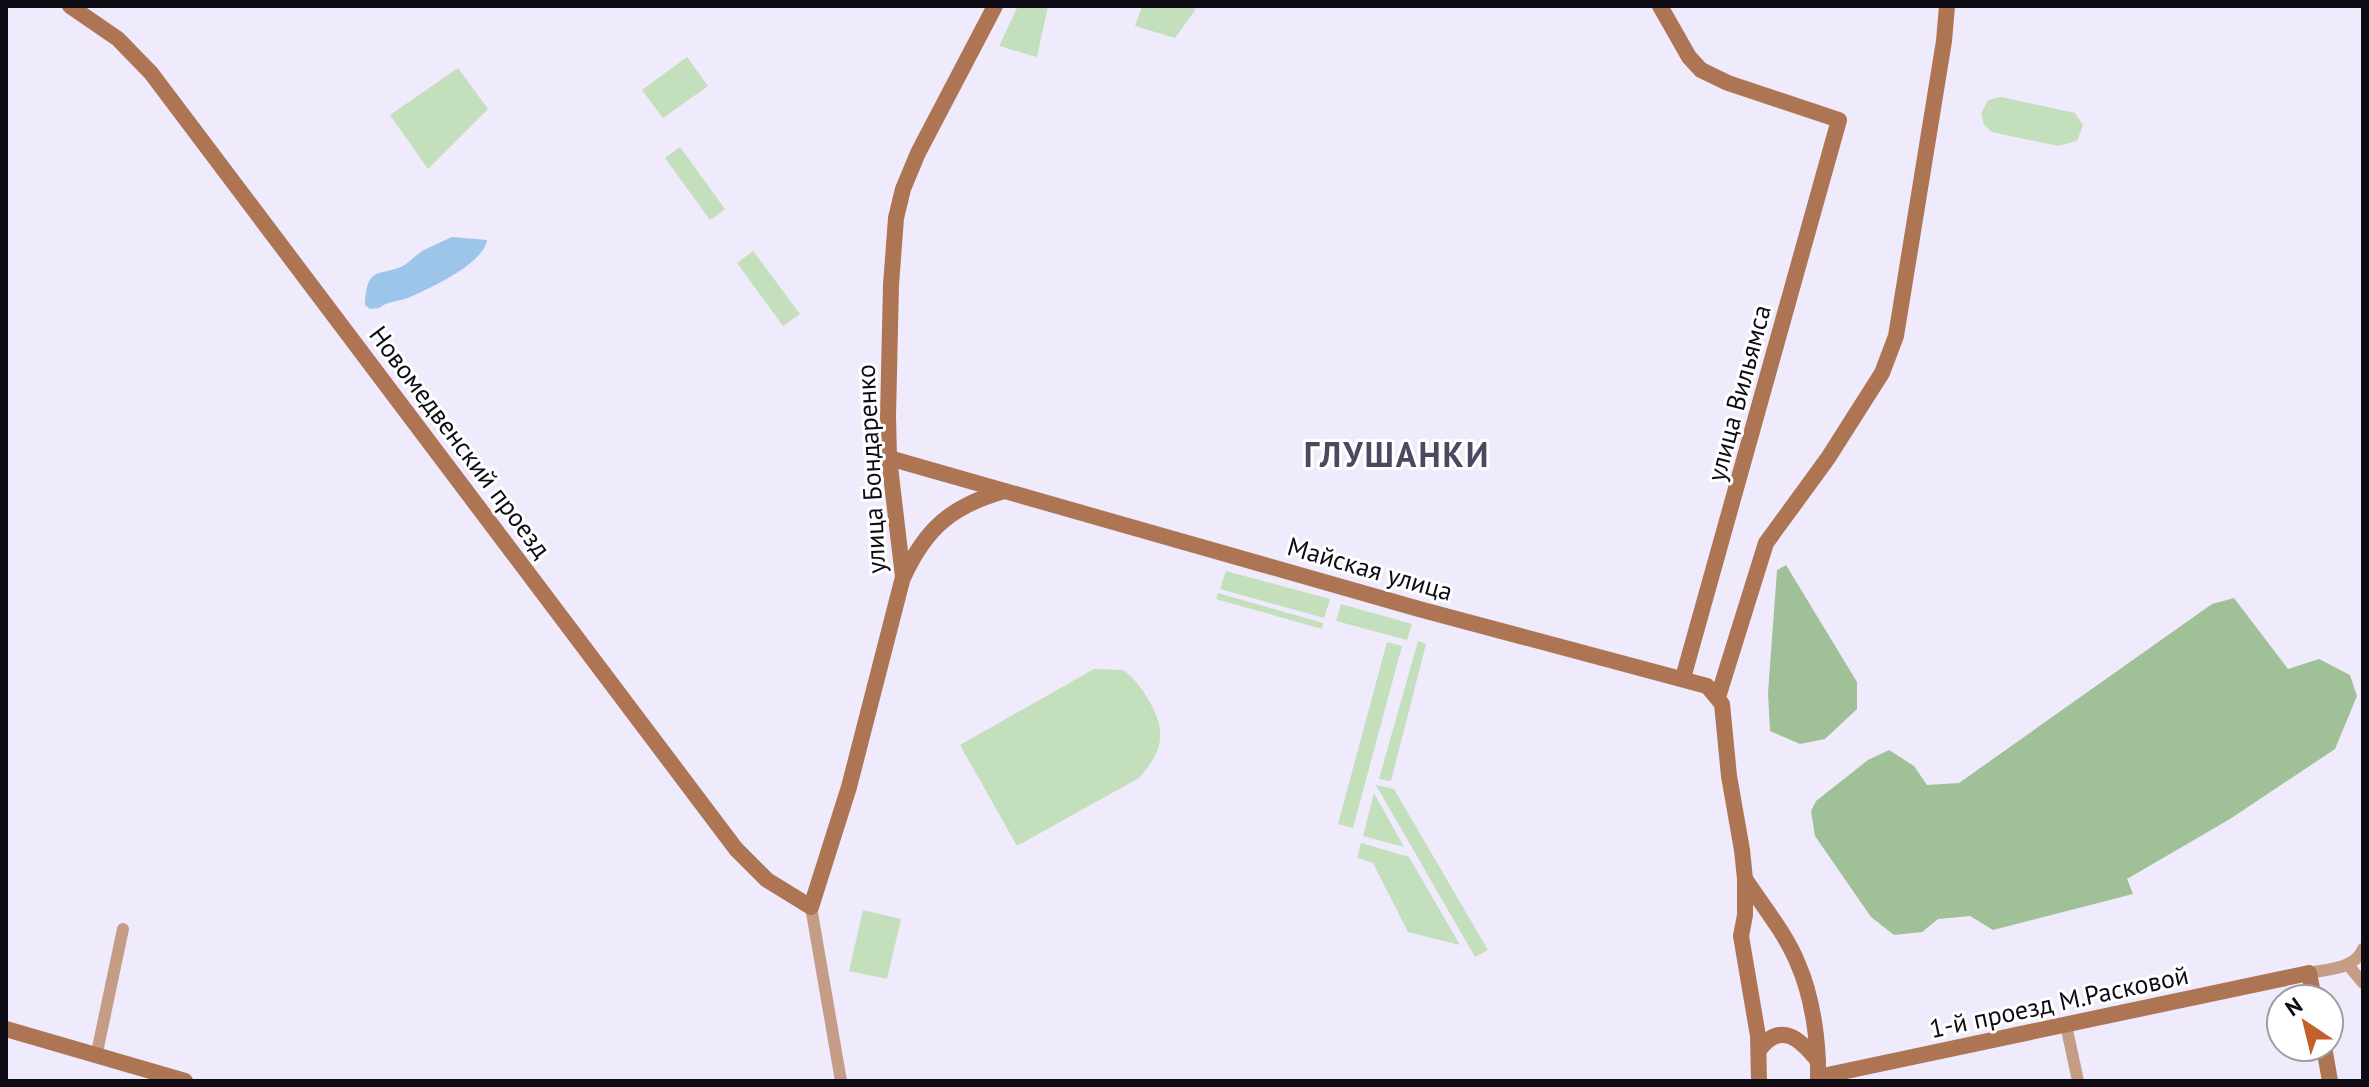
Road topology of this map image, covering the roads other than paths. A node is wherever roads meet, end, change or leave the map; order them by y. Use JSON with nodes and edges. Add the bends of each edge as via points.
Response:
{"nodes":[{"id":1,"x":70,"y":6,"type":"edge"},
{"id":2,"x":995,"y":6,"type":"edge"},
{"id":3,"x":1660,"y":6,"type":"edge"},
{"id":4,"x":1947,"y":6,"type":"edge"},
{"id":5,"x":889,"y":458,"type":"junction"},
{"id":6,"x":1006,"y":491,"type":"junction"},
{"id":7,"x":903,"y":577,"type":"junction"},
{"id":8,"x":1683,"y":678,"type":"junction"},
{"id":9,"x":1718,"y":697,"type":"junction"},
{"id":10,"x":1745,"y":879,"type":"junction"},
{"id":11,"x":811,"y":907,"type":"junction"},
{"id":12,"x":1745,"y":915,"type":"junction"},
{"id":13,"x":1774,"y":921,"type":"junction"},
{"id":14,"x":123,"y":929,"type":"dead end"},
{"id":15,"x":2363,"y":949,"type":"edge"},
{"id":16,"x":2348,"y":965,"type":"junction"},
{"id":17,"x":2309,"y":973,"type":"junction"},
{"id":18,"x":2311,"y":983,"type":"edge"},
{"id":19,"x":2363,"y":983,"type":"edge"},
{"id":20,"x":2066,"y":1025,"type":"junction"},
{"id":21,"x":6,"y":1029,"type":"edge"},
{"id":22,"x":1759,"y":1050,"type":"junction"},
{"id":23,"x":96,"y":1057,"type":"junction"},
{"id":24,"x":1819,"y":1075,"type":"edge"},
{"id":25,"x":185,"y":1081,"type":"edge"},
{"id":26,"x":841,"y":1081,"type":"edge"},
{"id":27,"x":1759,"y":1081,"type":"edge"},
{"id":28,"x":2078,"y":1081,"type":"edge"}],
"edges":[{"from":1,"to":11,"type":"street","name":"Новомедвенский проезд","via":[[118,39],[151,73],[736,849],[767,880]]},
{"from":2,"to":5,"type":"street","name":"улица Бондаренко","via":[[918,153],[896,218]]},
{"from":3,"to":8,"type":"street","name":"улица Вильямса","via":[[1701,70],[1839,120]]},
{"from":4,"to":9,"type":"street","via":[[1895,339],[1882,373],[1766,543]]},
{"from":5,"to":6,"type":"street","name":"Майская улица"},
{"from":5,"to":7,"type":"street","name":"улица Бондаренко"},
{"from":6,"to":7,"type":"street","via":[[969,504],[940,523],[917,548]]},
{"from":6,"to":8,"type":"street","name":"Майская улица"},
{"from":7,"to":11,"type":"street","name":"улица Бондаренко","via":[[849,787]]},
{"from":8,"to":9,"type":"street","name":"Майская улица","via":[[1707,686]]},
{"from":9,"to":10,"type":"street"},
{"from":10,"to":12,"type":"street"},
{"from":10,"to":13,"type":"street"},
{"from":11,"to":26,"type":"street","name":"улица Бондаренко"},
{"from":12,"to":13,"type":"street"},
{"from":12,"to":22,"type":"street","via":[[1741,936]]},
{"from":13,"to":24,"type":"street","via":[[1800,969]]},
{"from":14,"to":23,"type":"street"},
{"from":15,"to":16,"type":"street"},
{"from":16,"to":17,"type":"street"},
{"from":16,"to":19,"type":"street"},
{"from":17,"to":18,"type":"street"},
{"from":17,"to":20,"type":"street","name":"1-й проезд М.Расковой"},
{"from":20,"to":24,"type":"street","name":"1-й проезд М.Расковой"},
{"from":20,"to":28,"type":"street"},
{"from":21,"to":23,"type":"street"},
{"from":22,"to":24,"type":"street","via":[[1773,1037],[1798,1038]]},
{"from":22,"to":27,"type":"street"},
{"from":23,"to":25,"type":"street"}]}
